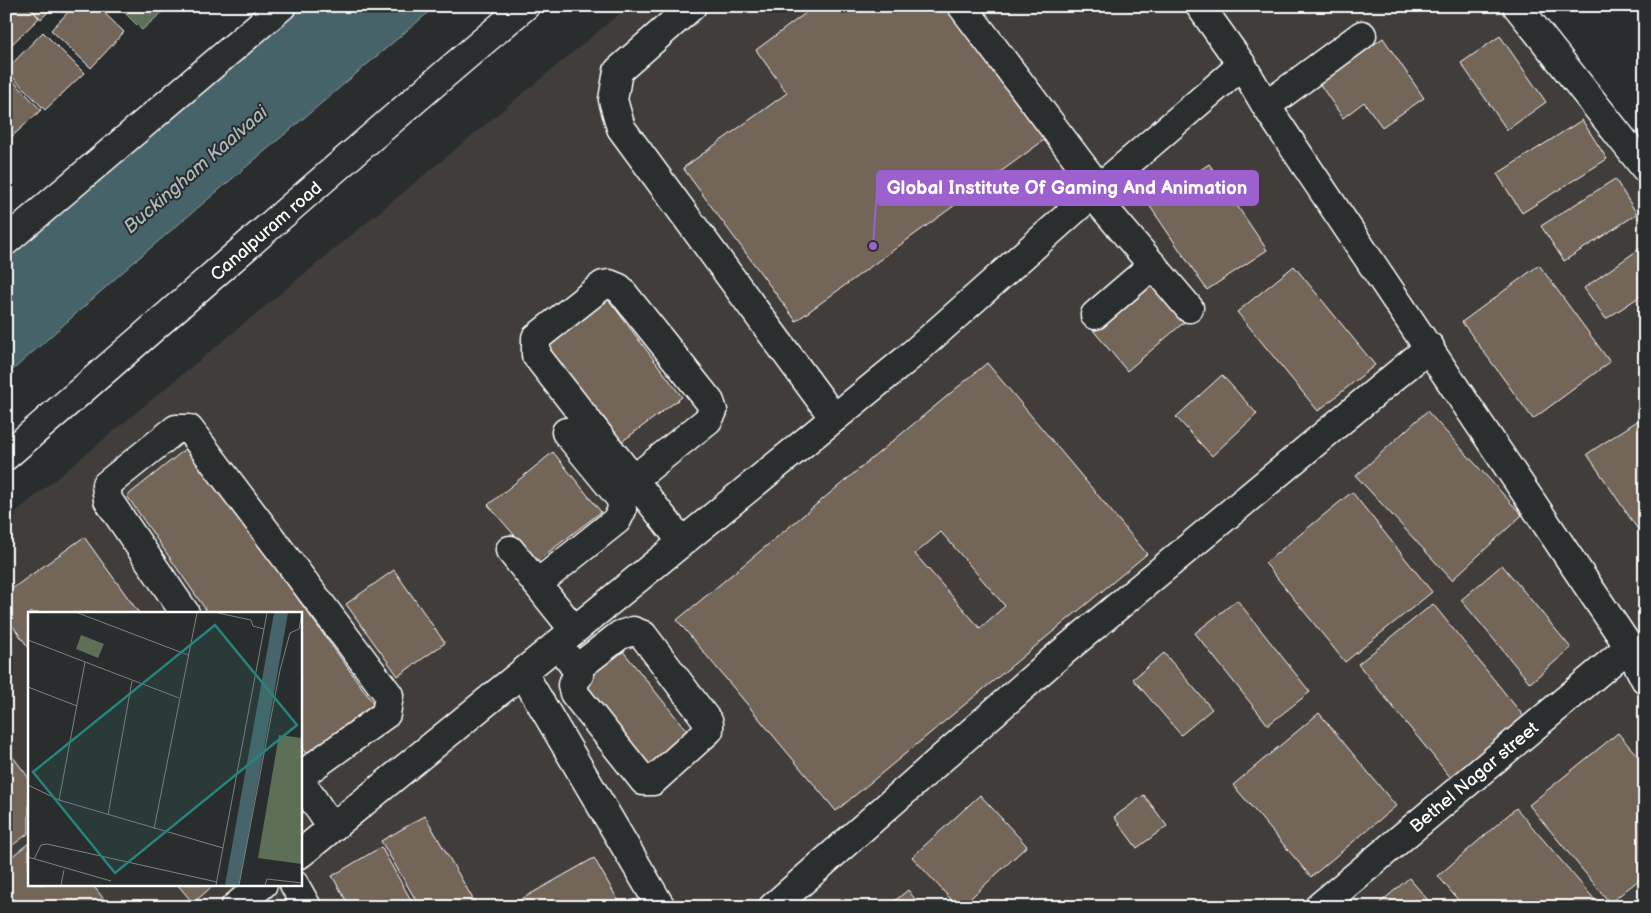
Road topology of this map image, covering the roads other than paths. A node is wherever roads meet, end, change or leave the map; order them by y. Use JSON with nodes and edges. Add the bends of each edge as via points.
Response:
{"nodes":[{"id":1,"x":282,"y":6,"type":"edge"},
{"id":2,"x":525,"y":6,"type":"edge"},
{"id":3,"x":692,"y":6,"type":"edge"},
{"id":4,"x":962,"y":6,"type":"edge"},
{"id":5,"x":1517,"y":6,"type":"edge"},
{"id":6,"x":1211,"y":10,"type":"edge"},
{"id":7,"x":1362,"y":35,"type":"dead end"},
{"id":8,"x":1242,"y":65,"type":"junction"},
{"id":9,"x":1266,"y":106,"type":"junction"},
{"id":10,"x":1645,"y":168,"type":"edge"},
{"id":11,"x":1095,"y":191,"type":"junction"},
{"id":12,"x":6,"y":241,"type":"edge"},
{"id":13,"x":1153,"y":265,"type":"junction"},
{"id":14,"x":1189,"y":308,"type":"dead end"},
{"id":15,"x":1094,"y":315,"type":"dead end"},
{"id":16,"x":1430,"y":347,"type":"junction"},
{"id":17,"x":834,"y":418,"type":"junction"},
{"id":18,"x":566,"y":432,"type":"dead end"},
{"id":19,"x":6,"y":456,"type":"edge"},
{"id":20,"x":634,"y":479,"type":"junction"},
{"id":21,"x":682,"y":542,"type":"junction"},
{"id":22,"x":510,"y":550,"type":"dead end"},
{"id":23,"x":537,"y":584,"type":"junction"},
{"id":24,"x":184,"y":612,"type":"edge"},
{"id":25,"x":565,"y":638,"type":"junction"},
{"id":26,"x":1629,"y":647,"type":"junction"},
{"id":27,"x":576,"y":669,"type":"junction"},
{"id":28,"x":523,"y":673,"type":"junction"},
{"id":29,"x":1645,"y":679,"type":"edge"},
{"id":30,"x":301,"y":775,"type":"edge"},
{"id":31,"x":301,"y":782,"type":"edge"},
{"id":32,"x":332,"y":828,"type":"junction"},
{"id":33,"x":301,"y":853,"type":"edge"},
{"id":34,"x":261,"y":886,"type":"edge"},
{"id":35,"x":295,"y":886,"type":"edge"},
{"id":36,"x":235,"y":907,"type":"edge"},
{"id":37,"x":307,"y":907,"type":"edge"},
{"id":38,"x":661,"y":907,"type":"edge"},
{"id":39,"x":773,"y":907,"type":"edge"},
{"id":40,"x":1319,"y":907,"type":"edge"}],
"edges":[{"from":1,"to":12,"type":"street"},
{"from":2,"to":19,"type":"street","name":"Canalpuram road"},
{"from":3,"to":17,"type":"street","via":[[618,71],[613,100],[621,128]]},
{"from":4,"to":11,"type":"street"},
{"from":5,"to":10,"type":"street"},
{"from":6,"to":8,"type":"street"},
{"from":7,"to":9,"type":"street"},
{"from":8,"to":9,"type":"street"},
{"from":8,"to":11,"type":"street"},
{"from":9,"to":16,"type":"street"},
{"from":11,"to":13,"type":"street"},
{"from":11,"to":17,"type":"street","via":[[908,358]]},
{"from":13,"to":14,"type":"street"},
{"from":13,"to":15,"type":"street"},
{"from":16,"to":26,"type":"street"},
{"from":16,"to":39,"type":"street","via":[[1058,656]]},
{"from":17,"to":21,"type":"street"},
{"from":18,"to":23,"type":"street","via":[[621,499],[622,510],[617,520]]},
{"from":20,"to":20,"type":"street","via":[[536,355],[536,338],[609,284],[619,288],[710,402],[713,411],[708,420]]},
{"from":20,"to":21,"type":"street"},
{"from":21,"to":25,"type":"street"},
{"from":22,"to":23,"type":"street"},
{"from":23,"to":25,"type":"street"},
{"from":24,"to":30,"type":"street","via":[[108,500],[106,485],[176,429],[189,429],[389,695],[386,714]]},
{"from":25,"to":27,"type":"street"},
{"from":25,"to":28,"type":"street"},
{"from":26,"to":29,"type":"street"},
{"from":26,"to":40,"type":"street","name":"Bethel Nagar street"},
{"from":27,"to":27,"type":"street","via":[[579,675],[572,685],[574,693],[644,780],[653,781],[709,730],[709,723],[644,635],[633,630],[620,635]]},
{"from":28,"to":32,"type":"street"},
{"from":28,"to":38,"type":"street"},
{"from":31,"to":32,"type":"street"},
{"from":32,"to":33,"type":"street"},
{"from":34,"to":36,"type":"street"},
{"from":35,"to":37,"type":"street"}]}
